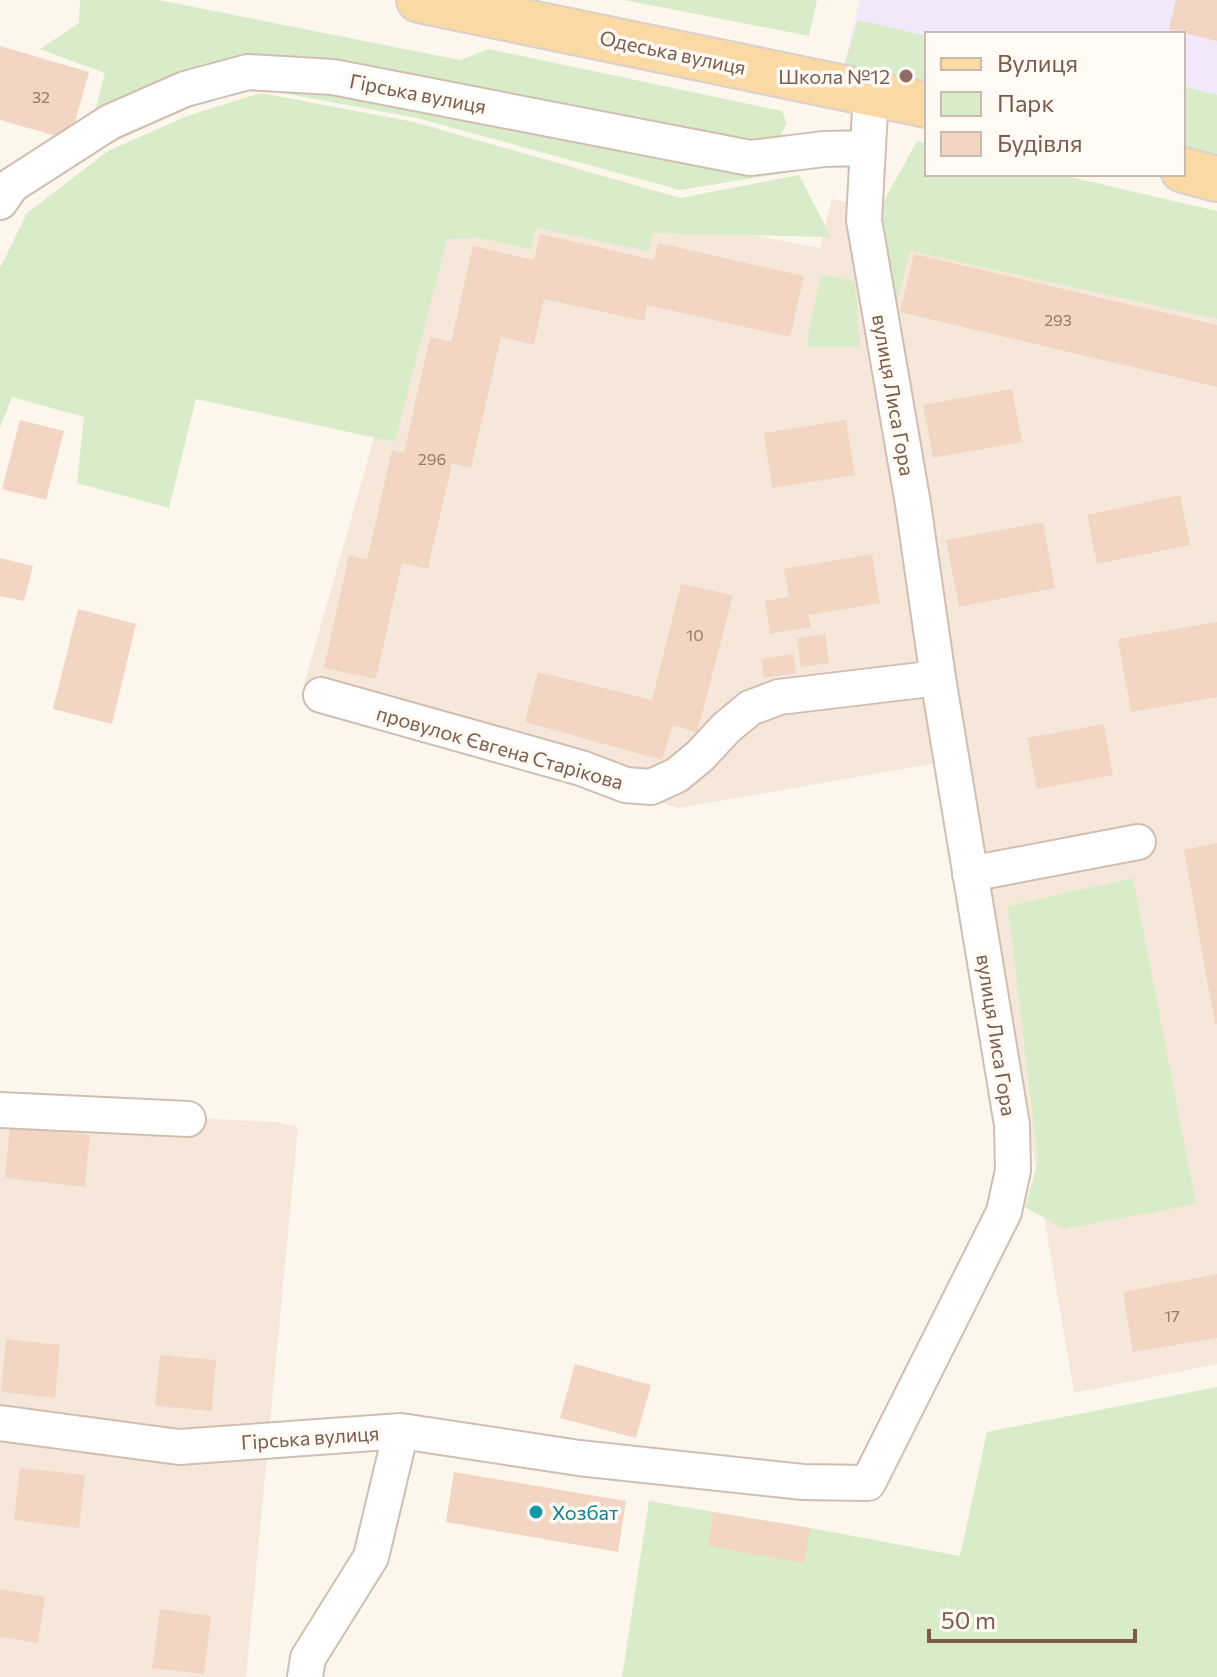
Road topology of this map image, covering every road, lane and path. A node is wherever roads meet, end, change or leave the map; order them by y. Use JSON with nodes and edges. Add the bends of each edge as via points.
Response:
{"nodes":[{"id":1,"x":419,"y":0,"type":"edge"},
{"id":2,"x":871,"y":93,"type":"junction"},
{"id":3,"x":925,"y":105,"type":"edge"},
{"id":4,"x":867,"y":148,"type":"junction"},
{"id":5,"x":1185,"y":171,"type":"edge"},
{"id":6,"x":1217,"y":179,"type":"edge"},
{"id":7,"x":0,"y":202,"type":"edge"},
{"id":8,"x":938,"y":678,"type":"junction"},
{"id":9,"x":321,"y":695,"type":"dead end"},
{"id":10,"x":1138,"y":842,"type":"dead end"},
{"id":11,"x":970,"y":874,"type":"junction"},
{"id":12,"x":0,"y":1110,"type":"edge"},
{"id":13,"x":188,"y":1119,"type":"dead end"},
{"id":14,"x":0,"y":1423,"type":"edge"},
{"id":15,"x":401,"y":1431,"type":"junction"},
{"id":16,"x":305,"y":1677,"type":"edge"}],
"edges":[{"from":1,"to":2,"type":"main road","name":"Одеська вулиця"},
{"from":2,"to":3,"type":"main road","name":"Одеська вулиця"},
{"from":2,"to":4,"type":"street","name":"вулиця Лиса Гора"},
{"from":4,"to":7,"type":"street","name":"Гірська вулиця","via":[[750,158],[333,77],[248,72],[185,89],[110,122],[12,185]]},
{"from":4,"to":8,"type":"street","name":"вулиця Лиса Гора","via":[[864,220]]},
{"from":5,"to":6,"type":"main road"},
{"from":8,"to":9,"type":"street","name":"провулок Євгена Старікова","via":[[779,697],[750,708],[689,766],[651,787],[626,785]]},
{"from":8,"to":11,"type":"street","name":"вулиця Лиса Гора"},
{"from":10,"to":11,"type":"street"},
{"from":11,"to":15,"type":"street","name":"вулиця Лиса Гора","via":[[1012,1125],[1013,1170],[1004,1212],[868,1483],[803,1482],[595,1460]]},
{"from":12,"to":13,"type":"street"},
{"from":14,"to":15,"type":"street","name":"Гірська вулиця","via":[[179,1447]]},
{"from":15,"to":16,"type":"street","name":"Гірська вулиця","via":[[371,1557],[308,1658]]}]}
